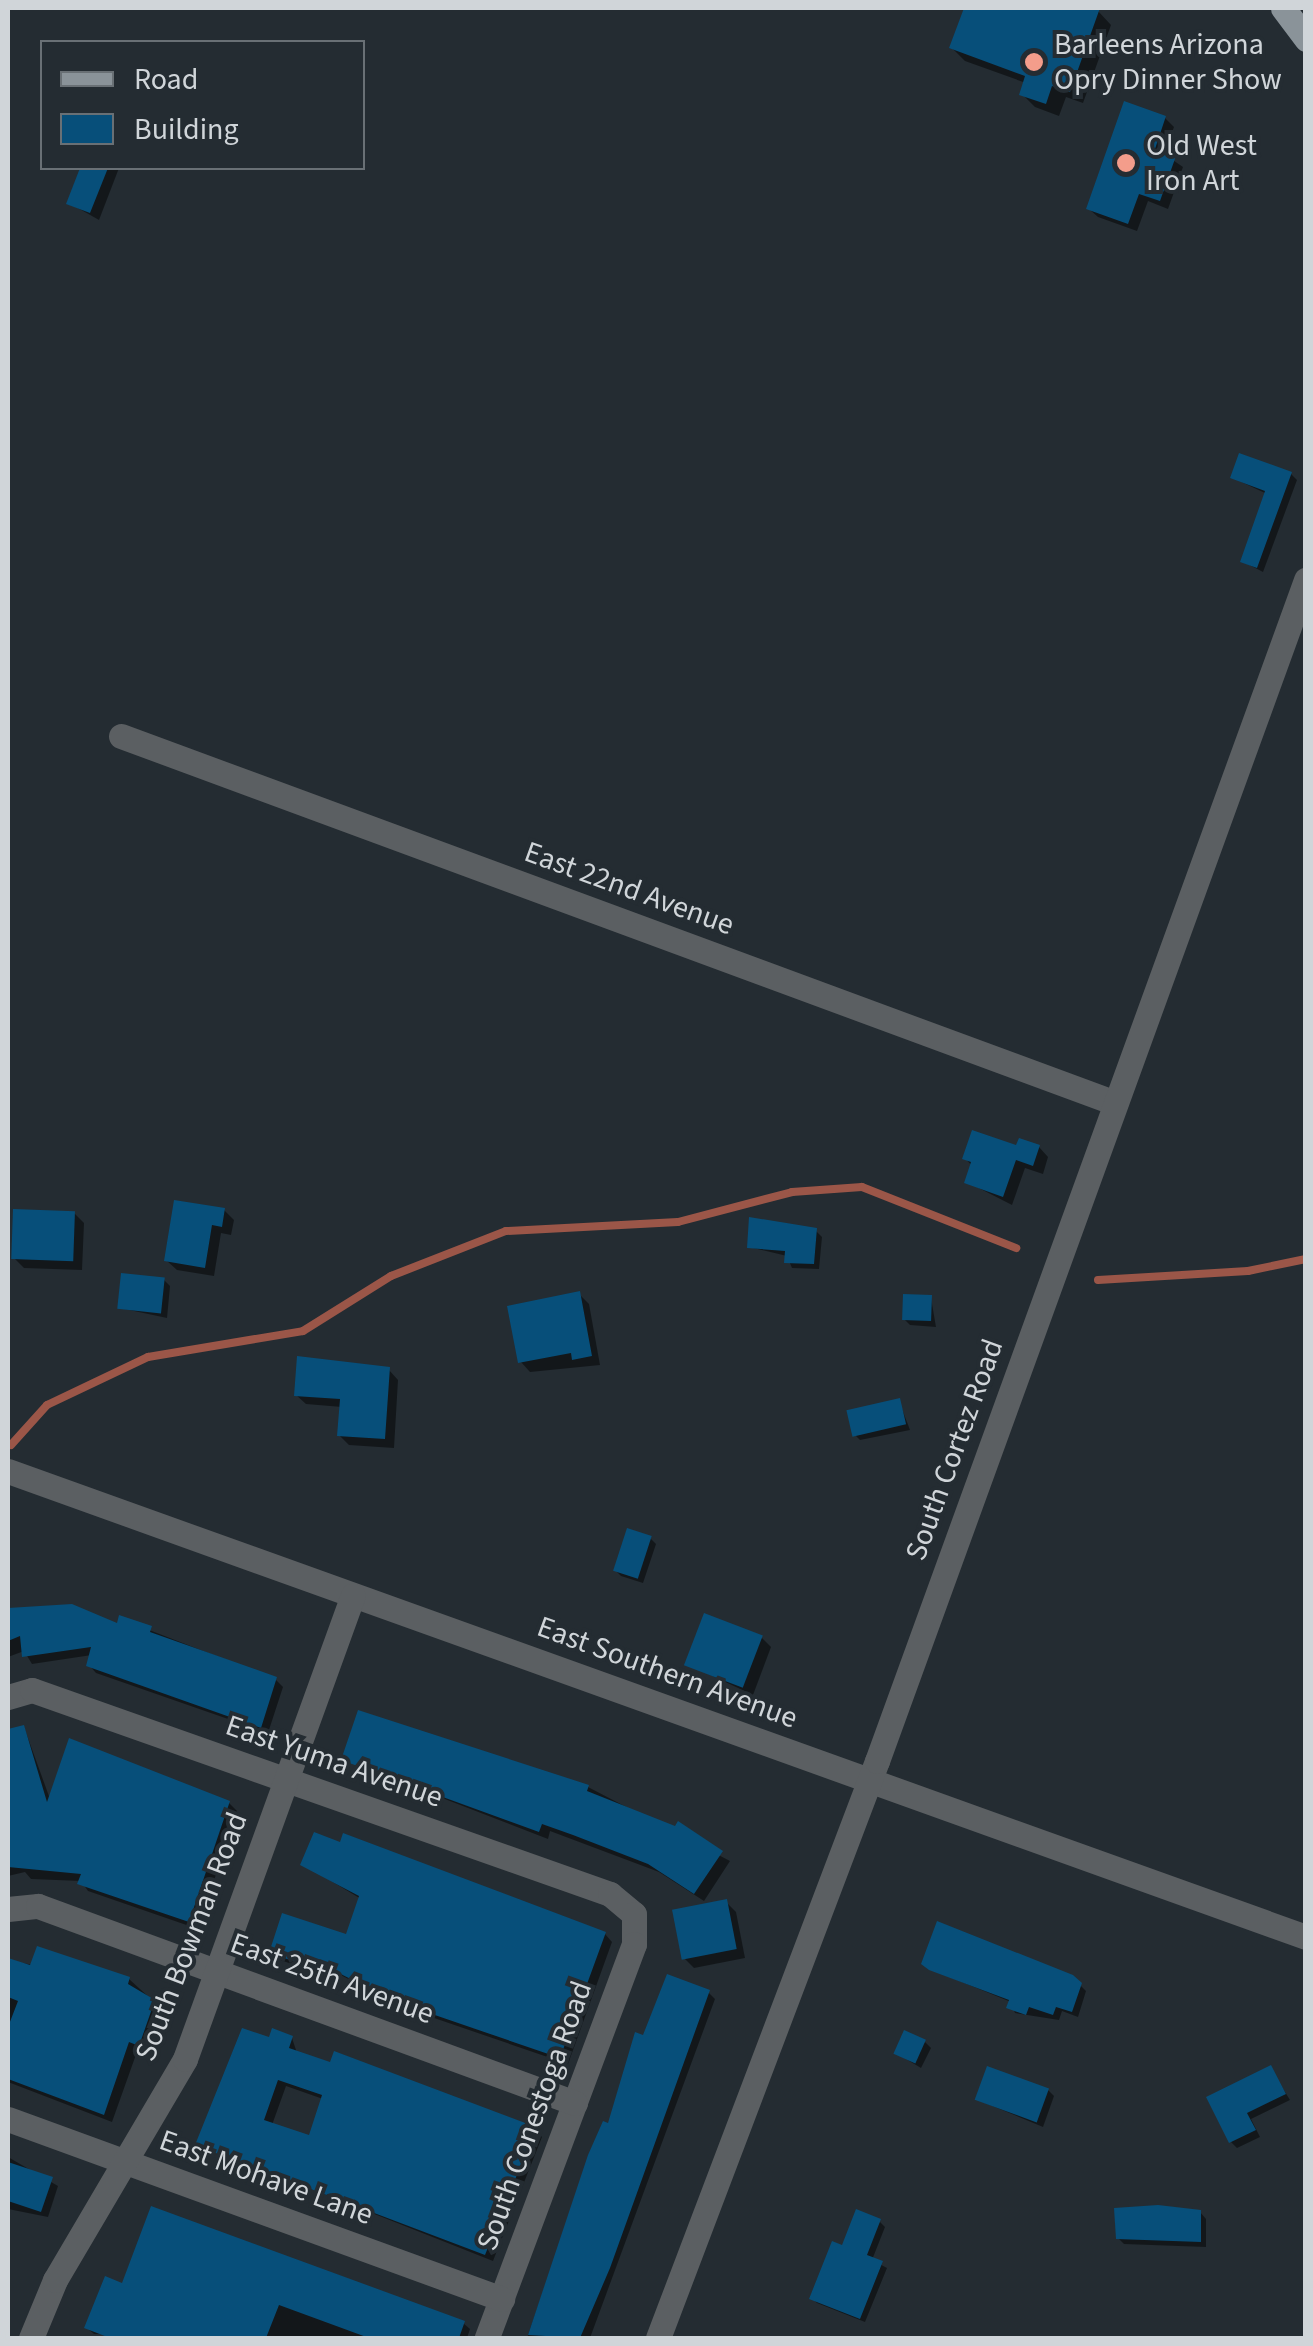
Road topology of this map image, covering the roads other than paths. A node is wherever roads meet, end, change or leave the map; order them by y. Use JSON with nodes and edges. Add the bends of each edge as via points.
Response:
{"nodes":[{"id":1,"x":1283,"y":8,"type":"edge"},
{"id":2,"x":1306,"y":39,"type":"edge"},
{"id":3,"x":1306,"y":580,"type":"edge"},
{"id":4,"x":122,"y":736,"type":"dead end"},
{"id":5,"x":1115,"y":1103,"type":"junction"},
{"id":6,"x":8,"y":1471,"type":"edge"},
{"id":7,"x":353,"y":1595,"type":"junction"},
{"id":8,"x":8,"y":1697,"type":"edge"},
{"id":9,"x":286,"y":1780,"type":"junction"},
{"id":10,"x":868,"y":1780,"type":"junction"},
{"id":11,"x":8,"y":1909,"type":"edge"},
{"id":12,"x":634,"y":1914,"type":"joint"},
{"id":13,"x":1306,"y":1937,"type":"edge"},
{"id":14,"x":217,"y":1972,"type":"junction"},
{"id":15,"x":576,"y":2103,"type":"junction"},
{"id":16,"x":8,"y":2119,"type":"edge"},
{"id":17,"x":128,"y":2162,"type":"junction"},
{"id":18,"x":502,"y":2298,"type":"junction"},
{"id":19,"x":31,"y":2338,"type":"edge"},
{"id":20,"x":488,"y":2338,"type":"edge"},
{"id":21,"x":658,"y":2338,"type":"edge"}],
"edges":[{"from":1,"to":2,"type":"main road"},
{"from":3,"to":5,"type":"street","name":"South Cortez Road"},
{"from":4,"to":5,"type":"street","name":"East 22nd Avenue"},
{"from":5,"to":10,"type":"street","name":"South Cortez Road"},
{"from":6,"to":7,"type":"street","name":"East Southern Avenue"},
{"from":7,"to":9,"type":"street","name":"South Bowman Road"},
{"from":7,"to":10,"type":"street","name":"East Southern Avenue"},
{"from":8,"to":9,"type":"street","name":"East Yuma Avenue","via":[[32,1690]]},
{"from":9,"to":12,"type":"street","name":"East Yuma Avenue","via":[[610,1894]]},
{"from":9,"to":14,"type":"street","name":"South Bowman Road"},
{"from":10,"to":13,"type":"street","name":"East Southern Avenue"},
{"from":10,"to":21,"type":"street","name":"South Cortez Road"},
{"from":11,"to":14,"type":"street","name":"East 25th Avenue","via":[[38,1906]]},
{"from":12,"to":15,"type":"street","name":"South Conestoga Road","via":[[634,1944]]},
{"from":14,"to":15,"type":"street","name":"East 25th Avenue"},
{"from":14,"to":17,"type":"street","name":"South Bowman Road","via":[[185,2059]]},
{"from":15,"to":18,"type":"street","name":"South Conestoga Road"},
{"from":16,"to":17,"type":"street","name":"East Mohave Lane"},
{"from":17,"to":18,"type":"street","name":"East Mohave Lane"},
{"from":17,"to":19,"type":"street","name":"South Bowman Road","via":[[55,2280]]},
{"from":18,"to":20,"type":"street","name":"South Conestoga Road"}]}
